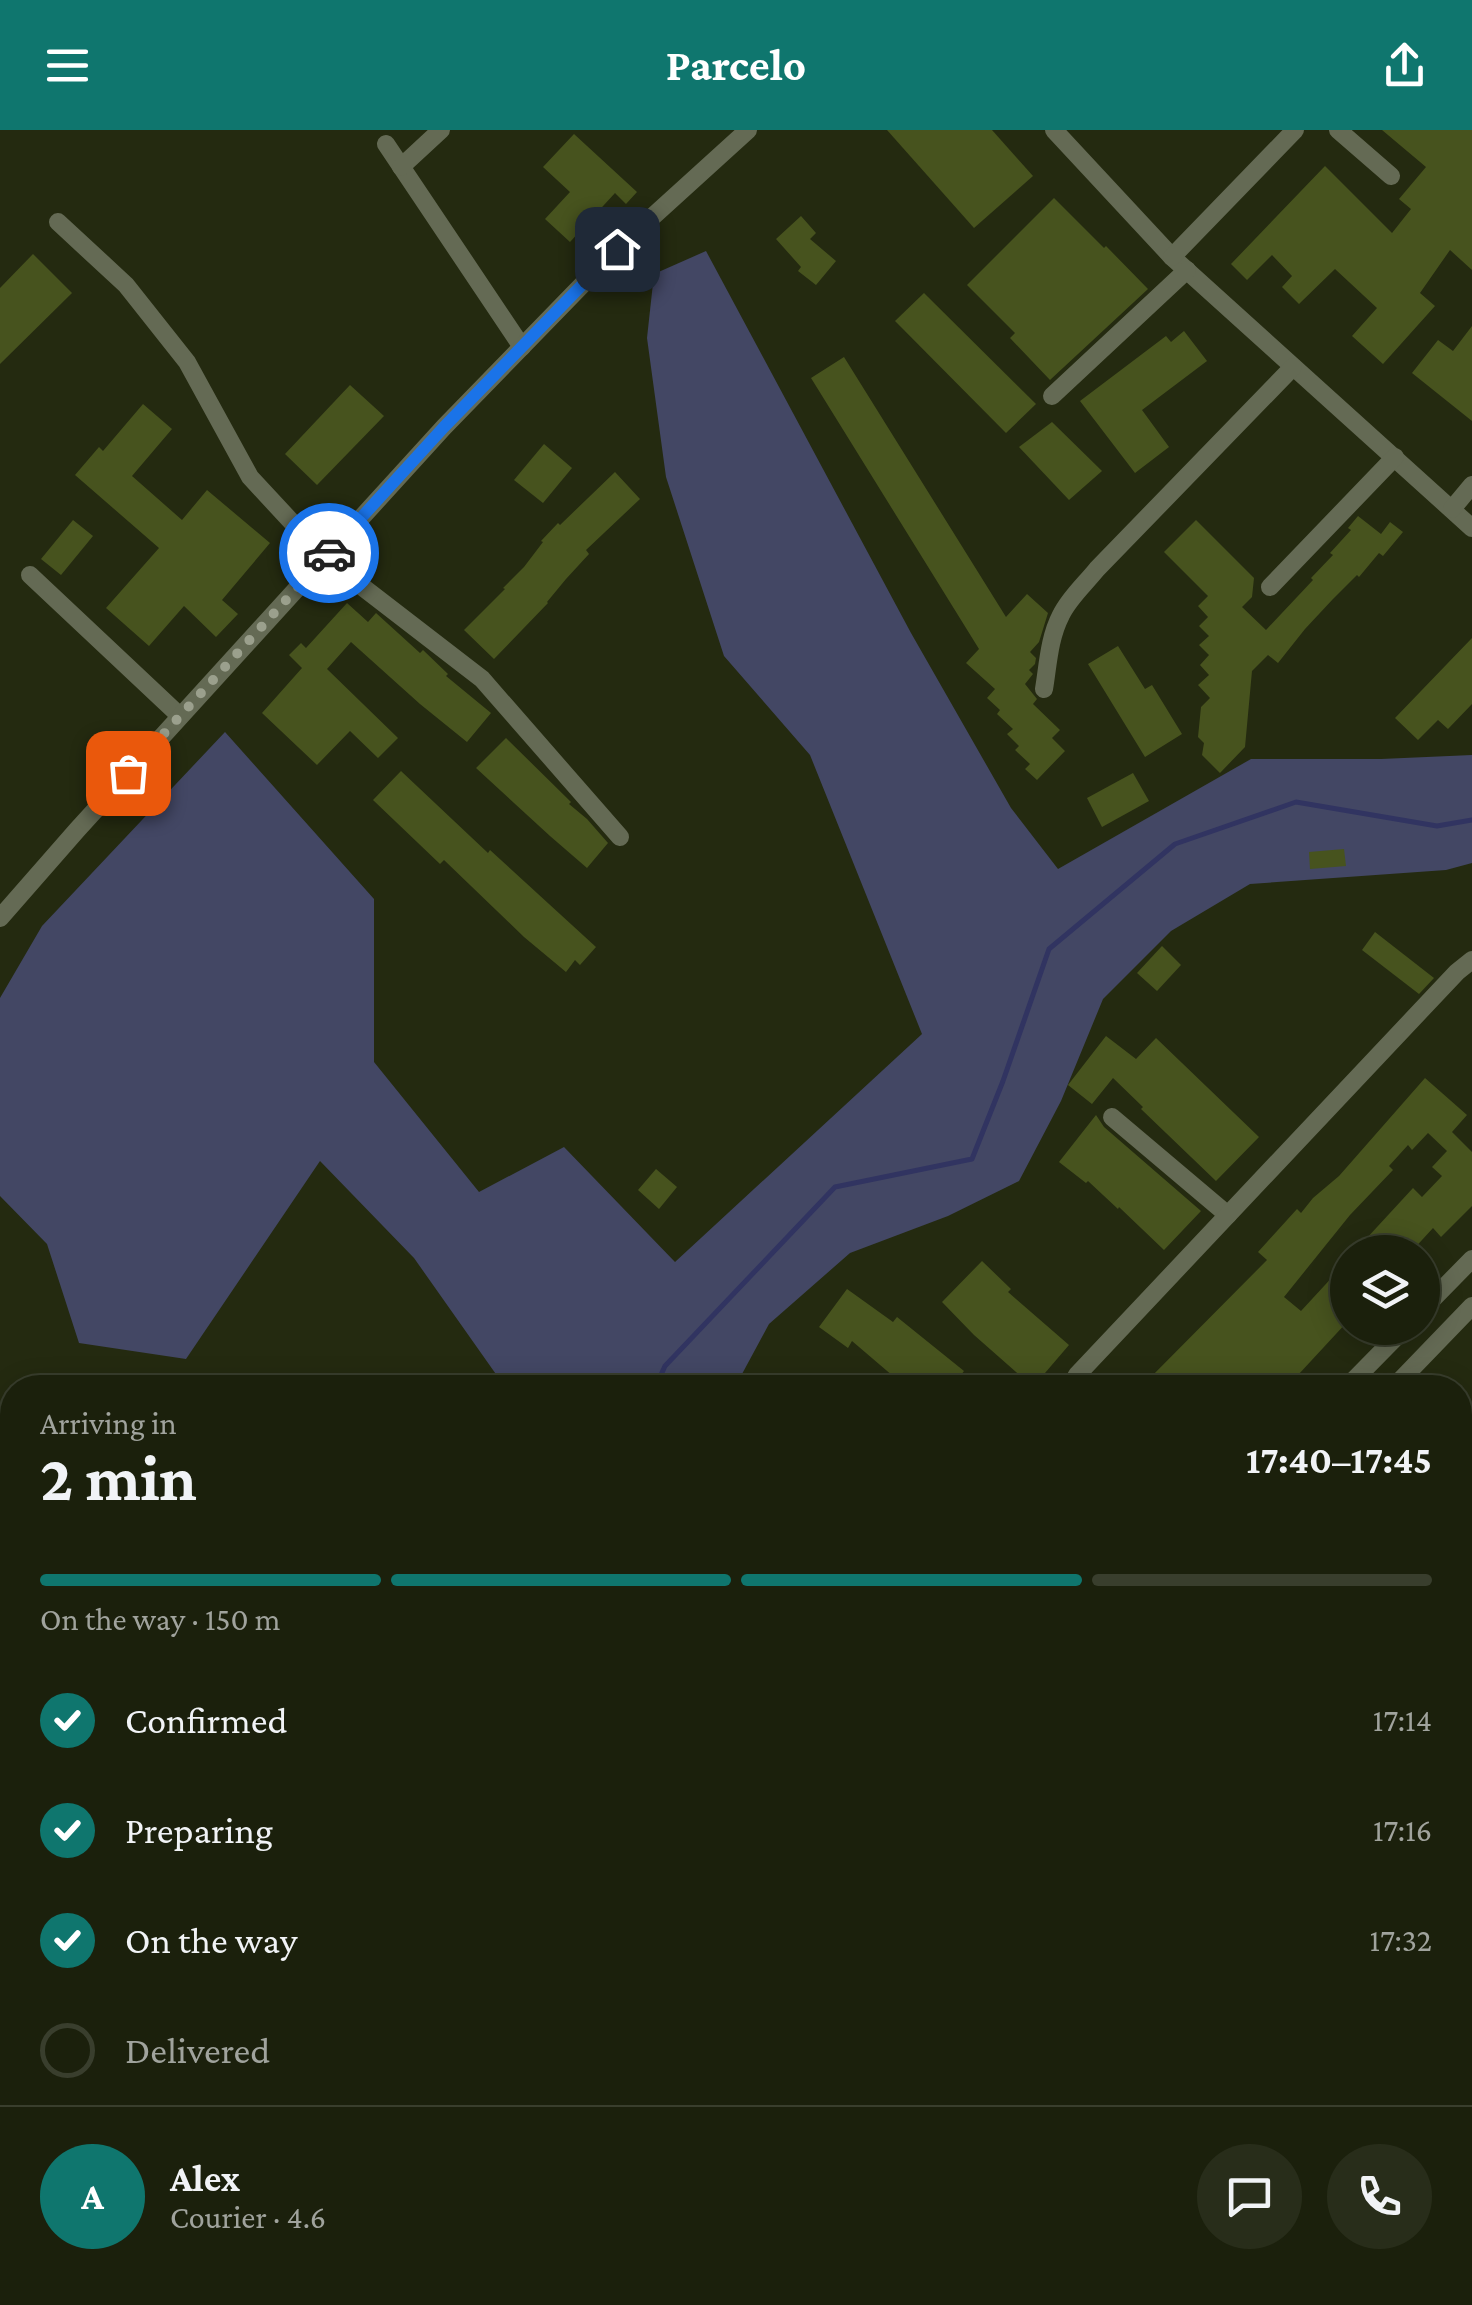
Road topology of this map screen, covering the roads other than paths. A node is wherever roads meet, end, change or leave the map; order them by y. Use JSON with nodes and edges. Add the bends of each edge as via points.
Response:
{"nodes":[{"id":1,"x":441,"y":130,"type":"edge"},
{"id":2,"x":748,"y":130,"type":"edge"},
{"id":3,"x":1054,"y":130,"type":"edge"},
{"id":4,"x":1296,"y":130,"type":"edge"},
{"id":5,"x":1338,"y":130,"type":"edge"},
{"id":6,"x":386,"y":144,"type":"dead end"},
{"id":7,"x":401,"y":168,"type":"junction"},
{"id":8,"x":1391,"y":176,"type":"dead end"},
{"id":9,"x":58,"y":222,"type":"dead end"},
{"id":10,"x":1172,"y":256,"type":"junction"},
{"id":11,"x":1187,"y":270,"type":"junction"},
{"id":12,"x":522,"y":347,"type":"junction"},
{"id":13,"x":1293,"y":367,"type":"junction"},
{"id":14,"x":1052,"y":396,"type":"dead end"},
{"id":15,"x":1395,"y":458,"type":"junction"},
{"id":16,"x":1472,"y":485,"type":"edge"},
{"id":17,"x":1452,"y":509,"type":"junction"},
{"id":18,"x":1472,"y":528,"type":"edge"},
{"id":19,"x":325,"y":558,"type":"junction"},
{"id":20,"x":30,"y":576,"type":"dead end"},
{"id":21,"x":1270,"y":587,"type":"dead end"},
{"id":22,"x":1044,"y":689,"type":"dead end"},
{"id":23,"x":180,"y":716,"type":"junction"},
{"id":24,"x":620,"y":838,"type":"dead end"},
{"id":25,"x":2,"y":910,"type":"edge"},
{"id":26,"x":1472,"y":960,"type":"edge"},
{"id":27,"x":1112,"y":1116,"type":"dead end"},
{"id":28,"x":1228,"y":1215,"type":"junction"},
{"id":29,"x":1472,"y":1259,"type":"edge"},
{"id":30,"x":1440,"y":1292,"type":"edge"},
{"id":31,"x":1472,"y":1306,"type":"edge"},
{"id":32,"x":1388,"y":1345,"type":"edge"},
{"id":33,"x":1079,"y":1375,"type":"edge"},
{"id":34,"x":1359,"y":1375,"type":"edge"},
{"id":35,"x":1406,"y":1375,"type":"edge"}],
"edges":[{"from":1,"to":7,"type":"street"},
{"from":2,"to":12,"type":"street"},
{"from":3,"to":10,"type":"street"},
{"from":4,"to":10,"type":"street"},
{"from":5,"to":8,"type":"street"},
{"from":6,"to":7,"type":"street"},
{"from":7,"to":12,"type":"street"},
{"from":9,"to":19,"type":"street","via":[[126,285],[187,362],[250,478]]},
{"from":10,"to":11,"type":"street"},
{"from":11,"to":13,"type":"street"},
{"from":11,"to":14,"type":"street"},
{"from":12,"to":19,"type":"street"},
{"from":13,"to":15,"type":"street"},
{"from":13,"to":22,"type":"street","via":[[1069,602],[1052,640]]},
{"from":15,"to":17,"type":"street"},
{"from":15,"to":21,"type":"street"},
{"from":16,"to":17,"type":"street"},
{"from":17,"to":18,"type":"street"},
{"from":19,"to":23,"type":"street"},
{"from":19,"to":24,"type":"street","via":[[482,679]]},
{"from":20,"to":23,"type":"street"},
{"from":23,"to":25,"type":"street"},
{"from":26,"to":28,"type":"street"},
{"from":27,"to":28,"type":"street"},
{"from":28,"to":33,"type":"street"},
{"from":29,"to":30,"type":"street"},
{"from":31,"to":35,"type":"street"},
{"from":32,"to":34,"type":"street"}]}
